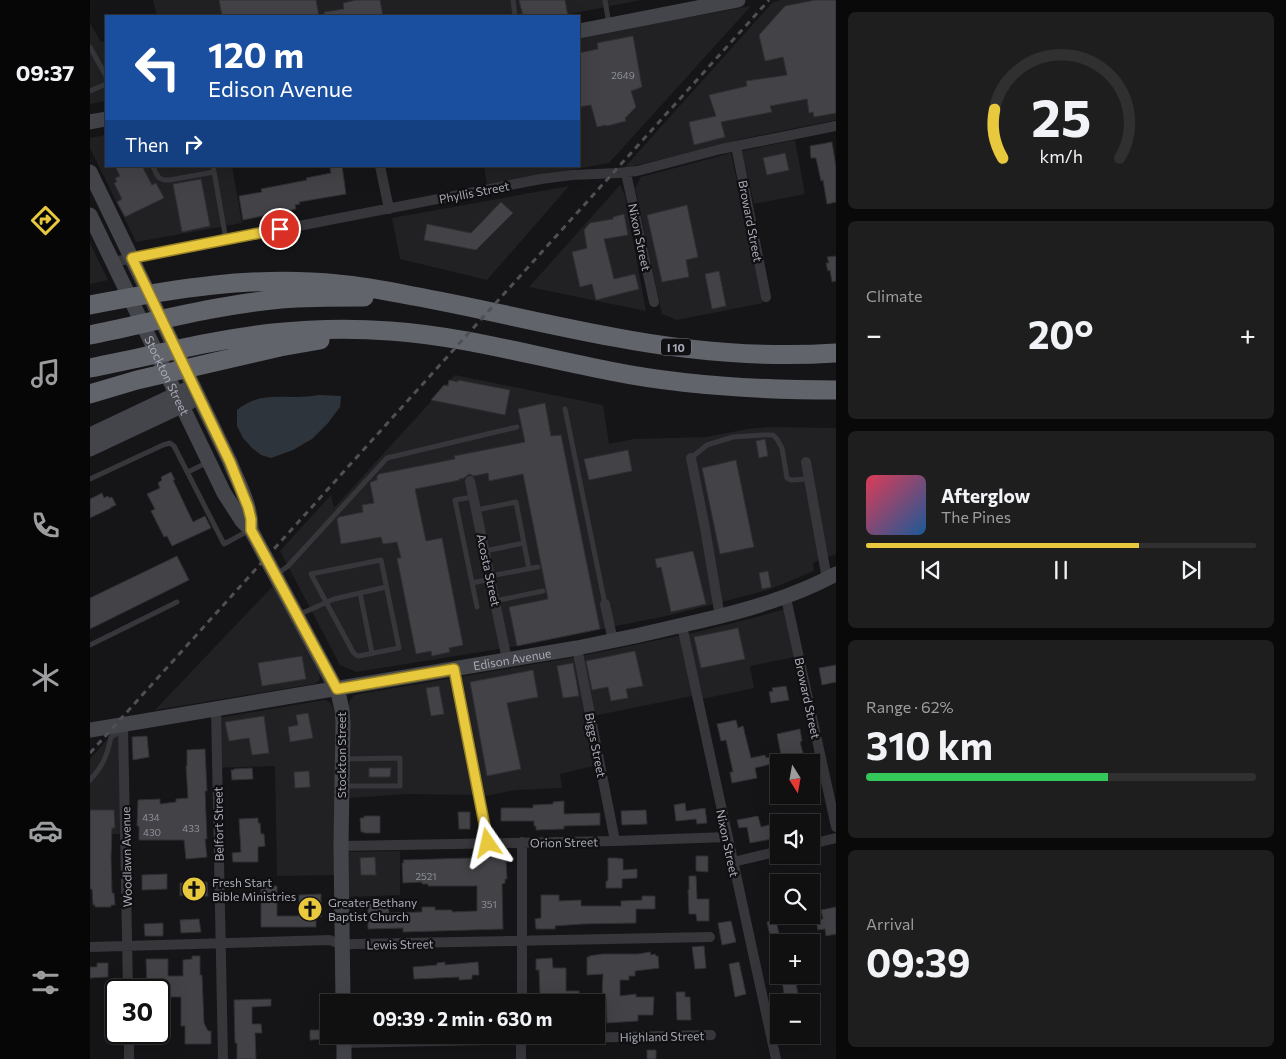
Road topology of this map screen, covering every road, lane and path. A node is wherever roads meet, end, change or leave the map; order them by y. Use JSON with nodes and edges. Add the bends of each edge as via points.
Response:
{"nodes":[{"id":1,"x":513,"y":0,"type":"edge"},
{"id":2,"x":604,"y":0,"type":"edge"},
{"id":3,"x":738,"y":0,"type":"edge"},
{"id":4,"x":698,"y":4,"type":"edge"},
{"id":5,"x":515,"y":15,"type":"edge"},
{"id":6,"x":610,"y":25,"type":"junction"},
{"id":7,"x":580,"y":30,"type":"edge"},
{"id":8,"x":90,"y":47,"type":"edge"},
{"id":9,"x":105,"y":74,"type":"edge"},
{"id":10,"x":105,"y":84,"type":"edge"},
{"id":11,"x":90,"y":90,"type":"edge"},
{"id":12,"x":105,"y":120,"type":"edge"},
{"id":13,"x":90,"y":122,"type":"edge"},
{"id":14,"x":836,"y":126,"type":"edge"},
{"id":15,"x":736,"y":146,"type":"junction"},
{"id":16,"x":153,"y":167,"type":"edge"},
{"id":17,"x":380,"y":167,"type":"edge"},
{"id":18,"x":214,"y":169,"type":"edge"},
{"id":19,"x":90,"y":172,"type":"edge"},
{"id":20,"x":626,"y":173,"type":"junction"},
{"id":21,"x":389,"y":208,"type":"junction"},
{"id":22,"x":90,"y":215,"type":"edge"},
{"id":23,"x":226,"y":240,"type":"junction"},
{"id":24,"x":132,"y":258,"type":"junction"},
{"id":25,"x":113,"y":262,"type":"junction"},
{"id":26,"x":766,"y":297,"type":"dead end"},
{"id":27,"x":448,"y":302,"type":"junction"},
{"id":28,"x":654,"y":302,"type":"dead end"},
{"id":29,"x":94,"y":304,"type":"edge"},
{"id":30,"x":419,"y":334,"type":"junction"},
{"id":31,"x":90,"y":335,"type":"edge"},
{"id":32,"x":836,"y":353,"type":"edge"},
{"id":33,"x":90,"y":368,"type":"edge"},
{"id":34,"x":836,"y":390,"type":"edge"},
{"id":35,"x":196,"y":392,"type":"junction"},
{"id":36,"x":90,"y":394,"type":"edge"},
{"id":37,"x":179,"y":400,"type":"junction"},
{"id":38,"x":565,"y":409,"type":"dead end"},
{"id":39,"x":517,"y":428,"type":"dead end"},
{"id":40,"x":90,"y":434,"type":"edge"},
{"id":41,"x":90,"y":450,"type":"edge"},
{"id":42,"x":691,"y":458,"type":"joint"},
{"id":43,"x":209,"y":462,"type":"junction"},
{"id":44,"x":806,"y":462,"type":"dead end"},
{"id":45,"x":188,"y":472,"type":"junction"},
{"id":46,"x":90,"y":479,"type":"edge"},
{"id":47,"x":809,"y":479,"type":"junction"},
{"id":48,"x":470,"y":481,"type":"dead end"},
{"id":49,"x":474,"y":497,"type":"junction"},
{"id":50,"x":476,"y":510,"type":"junction"},
{"id":51,"x":251,"y":530,"type":"junction"},
{"id":52,"x":524,"y":544,"type":"junction"},
{"id":53,"x":485,"y":551,"type":"junction"},
{"id":54,"x":538,"y":567,"type":"dead end"},
{"id":55,"x":529,"y":569,"type":"junction"},
{"id":56,"x":276,"y":575,"type":"junction"},
{"id":57,"x":832,"y":576,"type":"edge"},
{"id":58,"x":490,"y":578,"type":"junction"},
{"id":59,"x":472,"y":583,"type":"junction"},
{"id":60,"x":386,"y":587,"type":"junction"},
{"id":61,"x":543,"y":591,"type":"dead end"},
{"id":62,"x":360,"y":593,"type":"junction"},
{"id":63,"x":786,"y":598,"type":"junction"},
{"id":64,"x":495,"y":601,"type":"junction"},
{"id":65,"x":177,"y":602,"type":"dead end"},
{"id":66,"x":326,"y":602,"type":"junction"},
{"id":67,"x":605,"y":604,"type":"joint"},
{"id":68,"x":476,"y":607,"type":"dead end"},
{"id":69,"x":297,"y":615,"type":"junction"},
{"id":70,"x":720,"y":617,"type":"junction"},
{"id":71,"x":682,"y":626,"type":"junction"},
{"id":72,"x":613,"y":641,"type":"junction"},
{"id":73,"x":90,"y":645,"type":"edge"},
{"id":74,"x":577,"y":648,"type":"junction"},
{"id":75,"x":372,"y":653,"type":"junction"},
{"id":76,"x":507,"y":660,"type":"junction"},
{"id":77,"x":454,"y":669,"type":"junction"},
{"id":78,"x":337,"y":689,"type":"junction"},
{"id":79,"x":216,"y":709,"type":"junction"},
{"id":80,"x":123,"y":729,"type":"junction"},
{"id":81,"x":90,"y":730,"type":"edge"},
{"id":82,"x":342,"y":759,"type":"junction"},
{"id":83,"x":90,"y":780,"type":"edge"},
{"id":84,"x":342,"y":786,"type":"junction"},
{"id":85,"x":836,"y":827,"type":"edge"},
{"id":86,"x":727,"y":837,"type":"junction"},
{"id":87,"x":836,"y":838,"type":"edge"},
{"id":88,"x":615,"y":841,"type":"junction"},
{"id":89,"x":522,"y":842,"type":"junction"},
{"id":90,"x":820,"y":842,"type":"edge"},
{"id":91,"x":488,"y":843,"type":"junction"},
{"id":92,"x":341,"y":846,"type":"junction"},
{"id":93,"x":770,"y":853,"type":"edge"},
{"id":94,"x":732,"y":862,"type":"junction"},
{"id":95,"x":710,"y":937,"type":"dead end"},
{"id":96,"x":522,"y":942,"type":"junction"},
{"id":97,"x":221,"y":944,"type":"junction"},
{"id":98,"x":342,"y":945,"type":"junction"},
{"id":99,"x":90,"y":947,"type":"edge"},
{"id":100,"x":128,"y":947,"type":"junction"},
{"id":101,"x":128,"y":979,"type":"edge"},
{"id":102,"x":343,"y":994,"type":"edge"},
{"id":103,"x":522,"y":994,"type":"edge"},
{"id":104,"x":711,"y":1035,"type":"dead end"},
{"id":105,"x":605,"y":1036,"type":"edge"},
{"id":106,"x":129,"y":1044,"type":"edge"},
{"id":107,"x":344,"y":1044,"type":"edge"},
{"id":108,"x":521,"y":1044,"type":"edge"},
{"id":109,"x":130,"y":1059,"type":"edge"},
{"id":110,"x":223,"y":1059,"type":"edge"},
{"id":111,"x":344,"y":1059,"type":"edge"},
{"id":112,"x":521,"y":1059,"type":"edge"},
{"id":113,"x":776,"y":1059,"type":"edge"}],
"edges":[{"from":1,"to":5,"type":"lane"},
{"from":2,"to":6,"type":"lane"},
{"from":3,"to":4,"type":"main road"},
{"from":4,"to":6,"type":"main road"},
{"from":6,"to":7,"type":"main road"},
{"from":8,"to":9,"type":"lane"},
{"from":10,"to":11,"type":"lane"},
{"from":12,"to":13,"type":"main road"},
{"from":14,"to":15,"type":"street","name":"Phyllis Street"},
{"from":15,"to":20,"type":"street","name":"Phyllis Street"},
{"from":15,"to":26,"type":"street","name":"Broward Street"},
{"from":16,"to":18,"type":"lane","via":[[159,179],[164,180]]},
{"from":17,"to":21,"type":"street"},
{"from":18,"to":23,"type":"lane"},
{"from":19,"to":24,"type":"main road","name":"Stockton Street"},
{"from":20,"to":21,"type":"street","name":"Phyllis Street","via":[[557,177]]},
{"from":20,"to":28,"type":"street","name":"Nixon Street"},
{"from":21,"to":23,"type":"street","name":"Phyllis Street"},
{"from":22,"to":25,"type":"main road","name":"Stockton Street"},
{"from":23,"to":24,"type":"street","name":"Phyllis Street"},
{"from":24,"to":25,"type":"street","name":"Phyllis Street"},
{"from":24,"to":35,"type":"main road","name":"Stockton Street"},
{"from":25,"to":37,"type":"main road","name":"Stockton Street"},
{"from":27,"to":29,"type":"highway","number":"I 10","via":[[353,286],[306,281],[254,281],[183,288]]},
{"from":27,"to":31,"type":"highway","via":[[373,297],[254,302]]},
{"from":27,"to":32,"type":"highway","number":"I 10","via":[[683,348],[754,354]]},
{"from":30,"to":33,"type":"highway","via":[[377,330],[271,334]]},
{"from":30,"to":34,"type":"highway","via":[[611,372],[708,386]]},
{"from":30,"to":36,"type":"highway","via":[[378,334],[280,347]]},
{"from":35,"to":37,"type":"main road"},
{"from":35,"to":51,"type":"main road","name":"Stockton Street","via":[[248,507]]},
{"from":37,"to":40,"type":"main road"},
{"from":37,"to":41,"type":"main road"},
{"from":37,"to":43,"type":"main road","name":"Stockton Street"},
{"from":38,"to":67,"type":"lane"},
{"from":39,"to":56,"type":"lane","via":[[387,458],[288,566]]},
{"from":42,"to":47,"type":"lane","via":[[707,445],[733,438],[773,435],[782,448],[787,478]]},
{"from":42,"to":70,"type":"street"},
{"from":43,"to":45,"type":"lane"},
{"from":43,"to":51,"type":"main road","name":"Stockton Street","via":[[232,508]]},
{"from":44,"to":47,"type":"street"},
{"from":45,"to":46,"type":"lane","via":[[174,446],[168,443]]},
{"from":45,"to":51,"type":"lane","via":[[224,544]]},
{"from":47,"to":57,"type":"street"},
{"from":48,"to":49,"type":"street","name":"Acosta Street"},
{"from":49,"to":50,"type":"street","name":"Acosta Street"},
{"from":49,"to":59,"type":"lane","via":[[455,500]]},
{"from":50,"to":52,"type":"lane","via":[[516,502]]},
{"from":50,"to":53,"type":"street","name":"Acosta Street"},
{"from":51,"to":56,"type":"main road","name":"Stockton Street"},
{"from":52,"to":53,"type":"lane"},
{"from":52,"to":55,"type":"lane"},
{"from":53,"to":58,"type":"street","name":"Acosta Street"},
{"from":54,"to":55,"type":"lane"},
{"from":55,"to":58,"type":"lane"},
{"from":56,"to":69,"type":"main road","name":"Stockton Street"},
{"from":57,"to":63,"type":"main road","name":"Edison Avenue"},
{"from":58,"to":59,"type":"lane"},
{"from":58,"to":64,"type":"street","name":"Acosta Street"},
{"from":59,"to":68,"type":"lane"},
{"from":60,"to":62,"type":"lane"},
{"from":60,"to":66,"type":"lane","via":[[381,560],[311,574]]},
{"from":60,"to":75,"type":"lane","via":[[399,648]]},
{"from":61,"to":64,"type":"lane"},
{"from":62,"to":66,"type":"lane"},
{"from":62,"to":75,"type":"lane"},
{"from":63,"to":70,"type":"main road","name":"Edison Avenue"},
{"from":63,"to":85,"type":"street","name":"Broward Street"},
{"from":64,"to":76,"type":"street","name":"Acosta Street"},
{"from":65,"to":73,"type":"lane"},
{"from":66,"to":69,"type":"lane"},
{"from":66,"to":75,"type":"lane","via":[[354,654]]},
{"from":67,"to":72,"type":"street"},
{"from":69,"to":78,"type":"main road","name":"Stockton Street"},
{"from":70,"to":71,"type":"main road","name":"Edison Avenue"},
{"from":71,"to":72,"type":"main road","name":"Edison Avenue"},
{"from":71,"to":86,"type":"street","name":"Nixon Street"},
{"from":72,"to":74,"type":"main road","name":"Edison Avenue"},
{"from":74,"to":76,"type":"main road","name":"Edison Avenue"},
{"from":74,"to":88,"type":"street","name":"Biggs Street"},
{"from":76,"to":77,"type":"main road","name":"Edison Avenue"},
{"from":77,"to":78,"type":"main road","name":"Edison Avenue"},
{"from":77,"to":91,"type":"street"},
{"from":78,"to":79,"type":"main road","name":"Edison Avenue"},
{"from":78,"to":82,"type":"main road","name":"Stockton Street","via":[[342,714]]},
{"from":79,"to":80,"type":"main road","name":"Edison Avenue"},
{"from":79,"to":97,"type":"street","name":"Belfort Street"},
{"from":80,"to":81,"type":"main road","name":"Edison Avenue"},
{"from":80,"to":83,"type":"lane","via":[[111,737],[100,769]]},
{"from":80,"to":100,"type":"street","name":"Woodlawn Avenue"},
{"from":82,"to":84,"type":"main road","name":"Stockton Street"},
{"from":82,"to":84,"type":"lane","via":[[400,758],[400,786]]},
{"from":84,"to":92,"type":"main road","name":"Stockton Street"},
{"from":86,"to":88,"type":"street","name":"Orion Street"},
{"from":86,"to":94,"type":"street","name":"Nixon Street"},
{"from":87,"to":90,"type":"street"},
{"from":88,"to":89,"type":"street","name":"Orion Street"},
{"from":89,"to":91,"type":"street","name":"Orion Street"},
{"from":89,"to":96,"type":"street"},
{"from":91,"to":92,"type":"street","name":"Orion Street"},
{"from":92,"to":98,"type":"main road","name":"Stockton Street"},
{"from":93,"to":94,"type":"street"},
{"from":94,"to":113,"type":"street","name":"Nixon Street"},
{"from":95,"to":96,"type":"street","name":"Lewis Street"},
{"from":96,"to":98,"type":"street","name":"Lewis Street"},
{"from":96,"to":103,"type":"street"},
{"from":97,"to":98,"type":"street","name":"Lewis Street","via":[[330,940]]},
{"from":97,"to":100,"type":"street","name":"Lewis Street"},
{"from":97,"to":110,"type":"street","name":"Belfort Street"},
{"from":98,"to":102,"type":"main road","name":"Stockton Street"},
{"from":99,"to":100,"type":"street","name":"Lewis Street"},
{"from":100,"to":101,"type":"street","name":"Woodlawn Avenue"},
{"from":104,"to":105,"type":"street","name":"Highland Street"},
{"from":106,"to":109,"type":"street"},
{"from":107,"to":111,"type":"main road"},
{"from":108,"to":112,"type":"street"}]}
